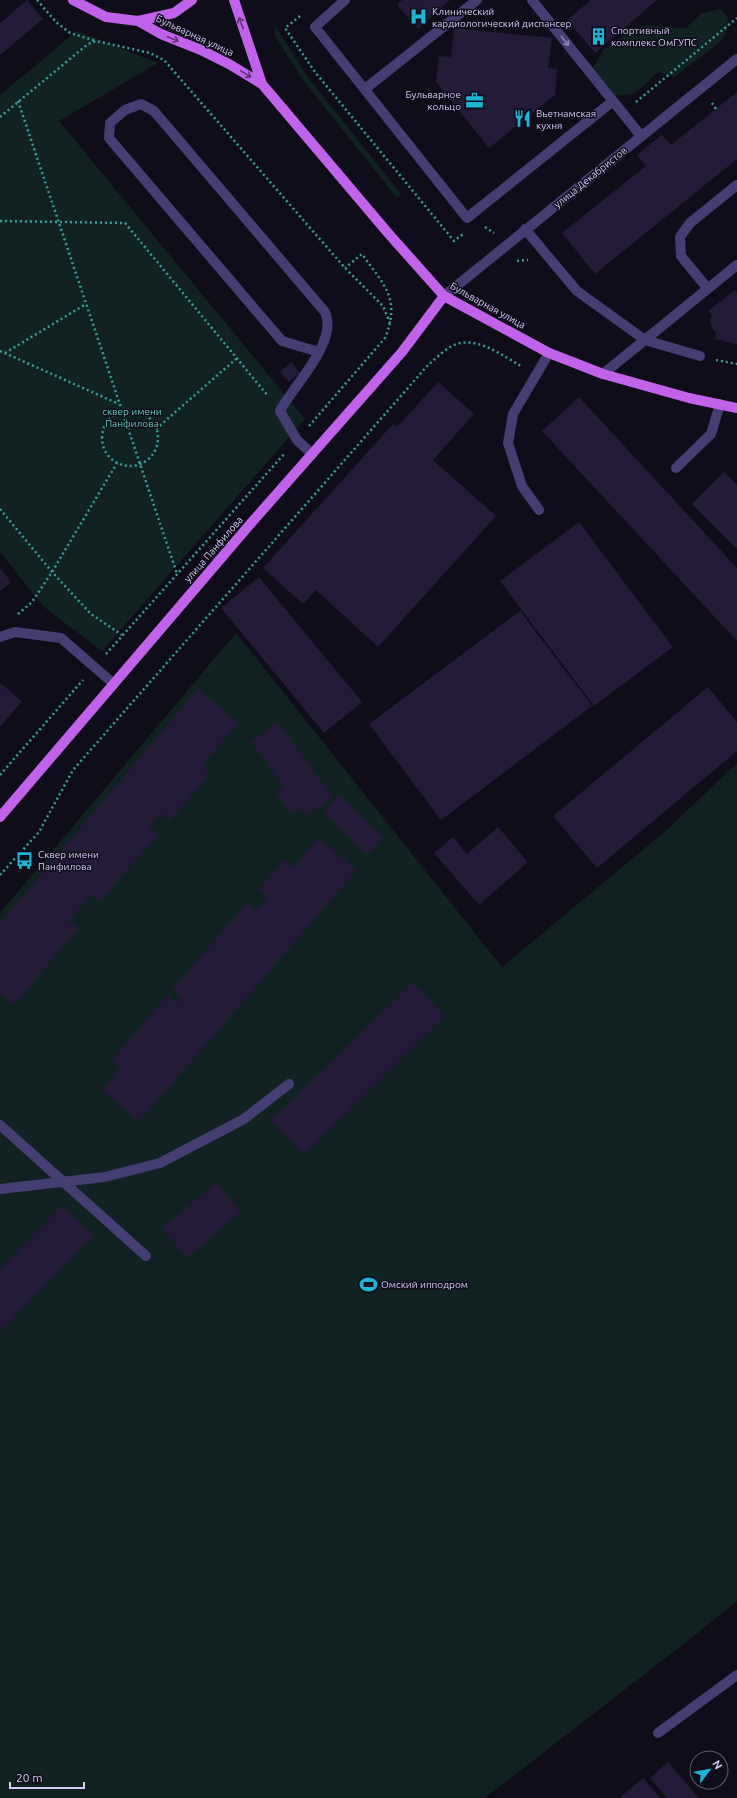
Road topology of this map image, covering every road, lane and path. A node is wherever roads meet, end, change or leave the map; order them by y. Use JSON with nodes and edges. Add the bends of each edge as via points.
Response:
{"nodes":[{"id":1,"x":37,"y":0,"type":"edge"},
{"id":2,"x":74,"y":0,"type":"edge"},
{"id":3,"x":192,"y":0,"type":"edge"},
{"id":4,"x":234,"y":0,"type":"edge"},
{"id":5,"x":476,"y":0,"type":"edge"},
{"id":6,"x":532,"y":0,"type":"edge"},
{"id":7,"x":340,"y":2,"type":"edge"},
{"id":8,"x":737,"y":18,"type":"edge"},
{"id":9,"x":138,"y":21,"type":"junction"},
{"id":10,"x":285,"y":28,"type":"dead end"},
{"id":11,"x":96,"y":41,"type":"junction"},
{"id":12,"x":737,"y":59,"type":"edge"},
{"id":13,"x":262,"y":84,"type":"junction"},
{"id":14,"x":365,"y":89,"type":"junction"},
{"id":15,"x":18,"y":101,"type":"junction"},
{"id":16,"x":613,"y":101,"type":"junction"},
{"id":17,"x":0,"y":116,"type":"edge"},
{"id":18,"x":630,"y":122,"type":"junction"},
{"id":19,"x":641,"y":136,"type":"junction"},
{"id":20,"x":737,"y":185,"type":"edge"},
{"id":21,"x":0,"y":221,"type":"edge"},
{"id":22,"x":58,"y":222,"type":"junction"},
{"id":23,"x":480,"y":225,"type":"dead end"},
{"id":24,"x":524,"y":229,"type":"junction"},
{"id":25,"x":466,"y":232,"type":"dead end"},
{"id":26,"x":493,"y":232,"type":"dead end"},
{"id":27,"x":737,"y":265,"type":"edge"},
{"id":28,"x":345,"y":268,"type":"junction"},
{"id":29,"x":708,"y":289,"type":"junction"},
{"id":30,"x":444,"y":296,"type":"junction"},
{"id":31,"x":86,"y":304,"type":"junction"},
{"id":32,"x":391,"y":324,"type":"junction"},
{"id":33,"x":645,"y":340,"type":"junction"},
{"id":34,"x":0,"y":351,"type":"edge"},
{"id":35,"x":319,"y":352,"type":"junction"},
{"id":36,"x":549,"y":353,"type":"junction"},
{"id":37,"x":5,"y":354,"type":"junction"},
{"id":38,"x":700,"y":356,"type":"dead end"},
{"id":39,"x":236,"y":359,"type":"junction"},
{"id":40,"x":603,"y":374,"type":"junction"},
{"id":41,"x":536,"y":375,"type":"junction"},
{"id":42,"x":120,"y":404,"type":"junction"},
{"id":43,"x":720,"y":404,"type":"junction"},
{"id":44,"x":737,"y":408,"type":"edge"},
{"id":45,"x":122,"y":411,"type":"junction"},
{"id":46,"x":280,"y":411,"type":"junction"},
{"id":47,"x":156,"y":429,"type":"junction"},
{"id":48,"x":296,"y":440,"type":"junction"},
{"id":49,"x":312,"y":454,"type":"junction"},
{"id":50,"x":117,"y":463,"type":"junction"},
{"id":51,"x":140,"y":464,"type":"junction"},
{"id":52,"x":676,"y":468,"type":"dead end"},
{"id":53,"x":0,"y":509,"type":"edge"},
{"id":54,"x":539,"y":510,"type":"dead end"},
{"id":55,"x":52,"y":572,"type":"junction"},
{"id":56,"x":177,"y":574,"type":"junction"},
{"id":57,"x":16,"y":616,"type":"dead end"},
{"id":58,"x":122,"y":635,"type":"junction"},
{"id":59,"x":0,"y":637,"type":"edge"},
{"id":60,"x":94,"y":667,"type":"junction"},
{"id":61,"x":114,"y":684,"type":"junction"},
{"id":62,"x":0,"y":775,"type":"edge"},
{"id":63,"x":0,"y":817,"type":"edge"},
{"id":64,"x":0,"y":875,"type":"edge"},
{"id":65,"x":289,"y":1084,"type":"dead end"},
{"id":66,"x":0,"y":1125,"type":"edge"},
{"id":67,"x":62,"y":1181,"type":"junction"},
{"id":68,"x":0,"y":1188,"type":"edge"},
{"id":69,"x":146,"y":1256,"type":"dead end"},
{"id":70,"x":737,"y":1675,"type":"edge"},
{"id":71,"x":658,"y":1733,"type":"dead end"}],
"edges":[{"from":1,"to":11,"type":"path","via":[[56,22],[70,33]]},
{"from":2,"to":9,"type":"main road","via":[[106,17]]},
{"from":3,"to":9,"type":"main road","via":[[174,13]]},
{"from":13,"to":4,"type":"main road","name":"Бульварная улица","one_way":true},
{"from":5,"to":14,"type":"street"},
{"from":6,"to":16,"type":"street","one_way":true},
{"from":7,"to":14,"type":"street","via":[[315,27]]},
{"from":8,"to":18,"type":"path","via":[[637,100]]},
{"from":9,"to":13,"type":"main road","name":"Бульварная улица","one_way":true,"via":[[229,64]]},
{"from":10,"to":25,"type":"path","via":[[315,72],[454,241]]},
{"from":11,"to":15,"type":"path","via":[[80,50]]},
{"from":11,"to":28,"type":"path","via":[[150,53],[164,60]]},
{"from":12,"to":19,"type":"street","name":"улица Декабристов"},
{"from":13,"to":30,"type":"main road","name":"Бульварная улица"},
{"from":14,"to":16,"type":"street","via":[[467,218]]},
{"from":15,"to":17,"type":"path"},
{"from":15,"to":22,"type":"path"},
{"from":16,"to":18,"type":"street"},
{"from":18,"to":19,"type":"street"},
{"from":19,"to":24,"type":"street","name":"улица Декабристов"},
{"from":20,"to":29,"type":"street","via":[[690,223],[680,237],[681,256]]},
{"from":21,"to":22,"type":"path"},
{"from":22,"to":31,"type":"path"},
{"from":22,"to":39,"type":"path","via":[[125,223]]},
{"from":23,"to":26,"type":"path"},
{"from":24,"to":30,"type":"street","name":"улица Декабристов"},
{"from":24,"to":33,"type":"street","via":[[577,291]]},
{"from":27,"to":29,"type":"street"},
{"from":28,"to":32,"type":"path","via":[[383,306]]},
{"from":28,"to":32,"type":"path","via":[[362,254],[389,296],[393,310]]},
{"from":29,"to":33,"type":"street"},
{"from":30,"to":36,"type":"main road","name":"Бульварная улица"},
{"from":30,"to":49,"type":"main road","name":"улица Панфилова","via":[[402,352]]},
{"from":31,"to":37,"type":"path"},
{"from":31,"to":42,"type":"path"},
{"from":32,"to":48,"type":"path","via":[[385,338]]},
{"from":33,"to":38,"type":"street"},
{"from":33,"to":40,"type":"street"},
{"from":34,"to":37,"type":"path"},
{"from":35,"to":35,"type":"street","via":[[282,341],[109,138],[110,124],[126,110],[141,104],[154,111],[325,312],[328,318]]},
{"from":35,"to":46,"type":"street"},
{"from":36,"to":40,"type":"main road","name":"Бульварная улица"},
{"from":36,"to":41,"type":"street"},
{"from":37,"to":42,"type":"path"},
{"from":39,"to":46,"type":"path"},
{"from":39,"to":47,"type":"path"},
{"from":40,"to":43,"type":"main road","name":"Бульварная улица"},
{"from":41,"to":54,"type":"street","via":[[513,414],[508,443],[522,486]]},
{"from":41,"to":64,"type":"path","via":[[478,344],[462,343],[448,348],[428,365],[73,770],[40,832]]},
{"from":42,"to":45,"type":"path"},
{"from":43,"to":44,"type":"main road","name":"Бульварная улица"},
{"from":43,"to":52,"type":"street","via":[[710,434]]},
{"from":45,"to":47,"type":"path","via":[[133,410],[143,414],[151,420]]},
{"from":45,"to":50,"type":"path","via":[[112,416],[105,424],[102,435],[103,446],[108,456]]},
{"from":45,"to":51,"type":"path"},
{"from":46,"to":48,"type":"street"},
{"from":47,"to":51,"type":"path","via":[[158,440],[155,450]]},
{"from":48,"to":49,"type":"street"},
{"from":48,"to":56,"type":"path"},
{"from":49,"to":61,"type":"main road","name":"улица Панфилова"},
{"from":50,"to":51,"type":"path","via":[[129,466]]},
{"from":50,"to":55,"type":"path"},
{"from":51,"to":56,"type":"path"},
{"from":53,"to":55,"type":"path"},
{"from":55,"to":57,"type":"path","via":[[32,602]]},
{"from":55,"to":58,"type":"path","via":[[91,614]]},
{"from":56,"to":58,"type":"path"},
{"from":58,"to":60,"type":"path"},
{"from":59,"to":60,"type":"street","via":[[16,632],[61,638]]},
{"from":60,"to":61,"type":"street"},
{"from":60,"to":62,"type":"path"},
{"from":61,"to":63,"type":"main road","name":"улица Панфилова"},
{"from":65,"to":67,"type":"street","via":[[244,1119],[160,1163],[105,1177]]},
{"from":66,"to":67,"type":"street"},
{"from":67,"to":68,"type":"street"},
{"from":67,"to":69,"type":"street"},
{"from":70,"to":71,"type":"street"}]}
